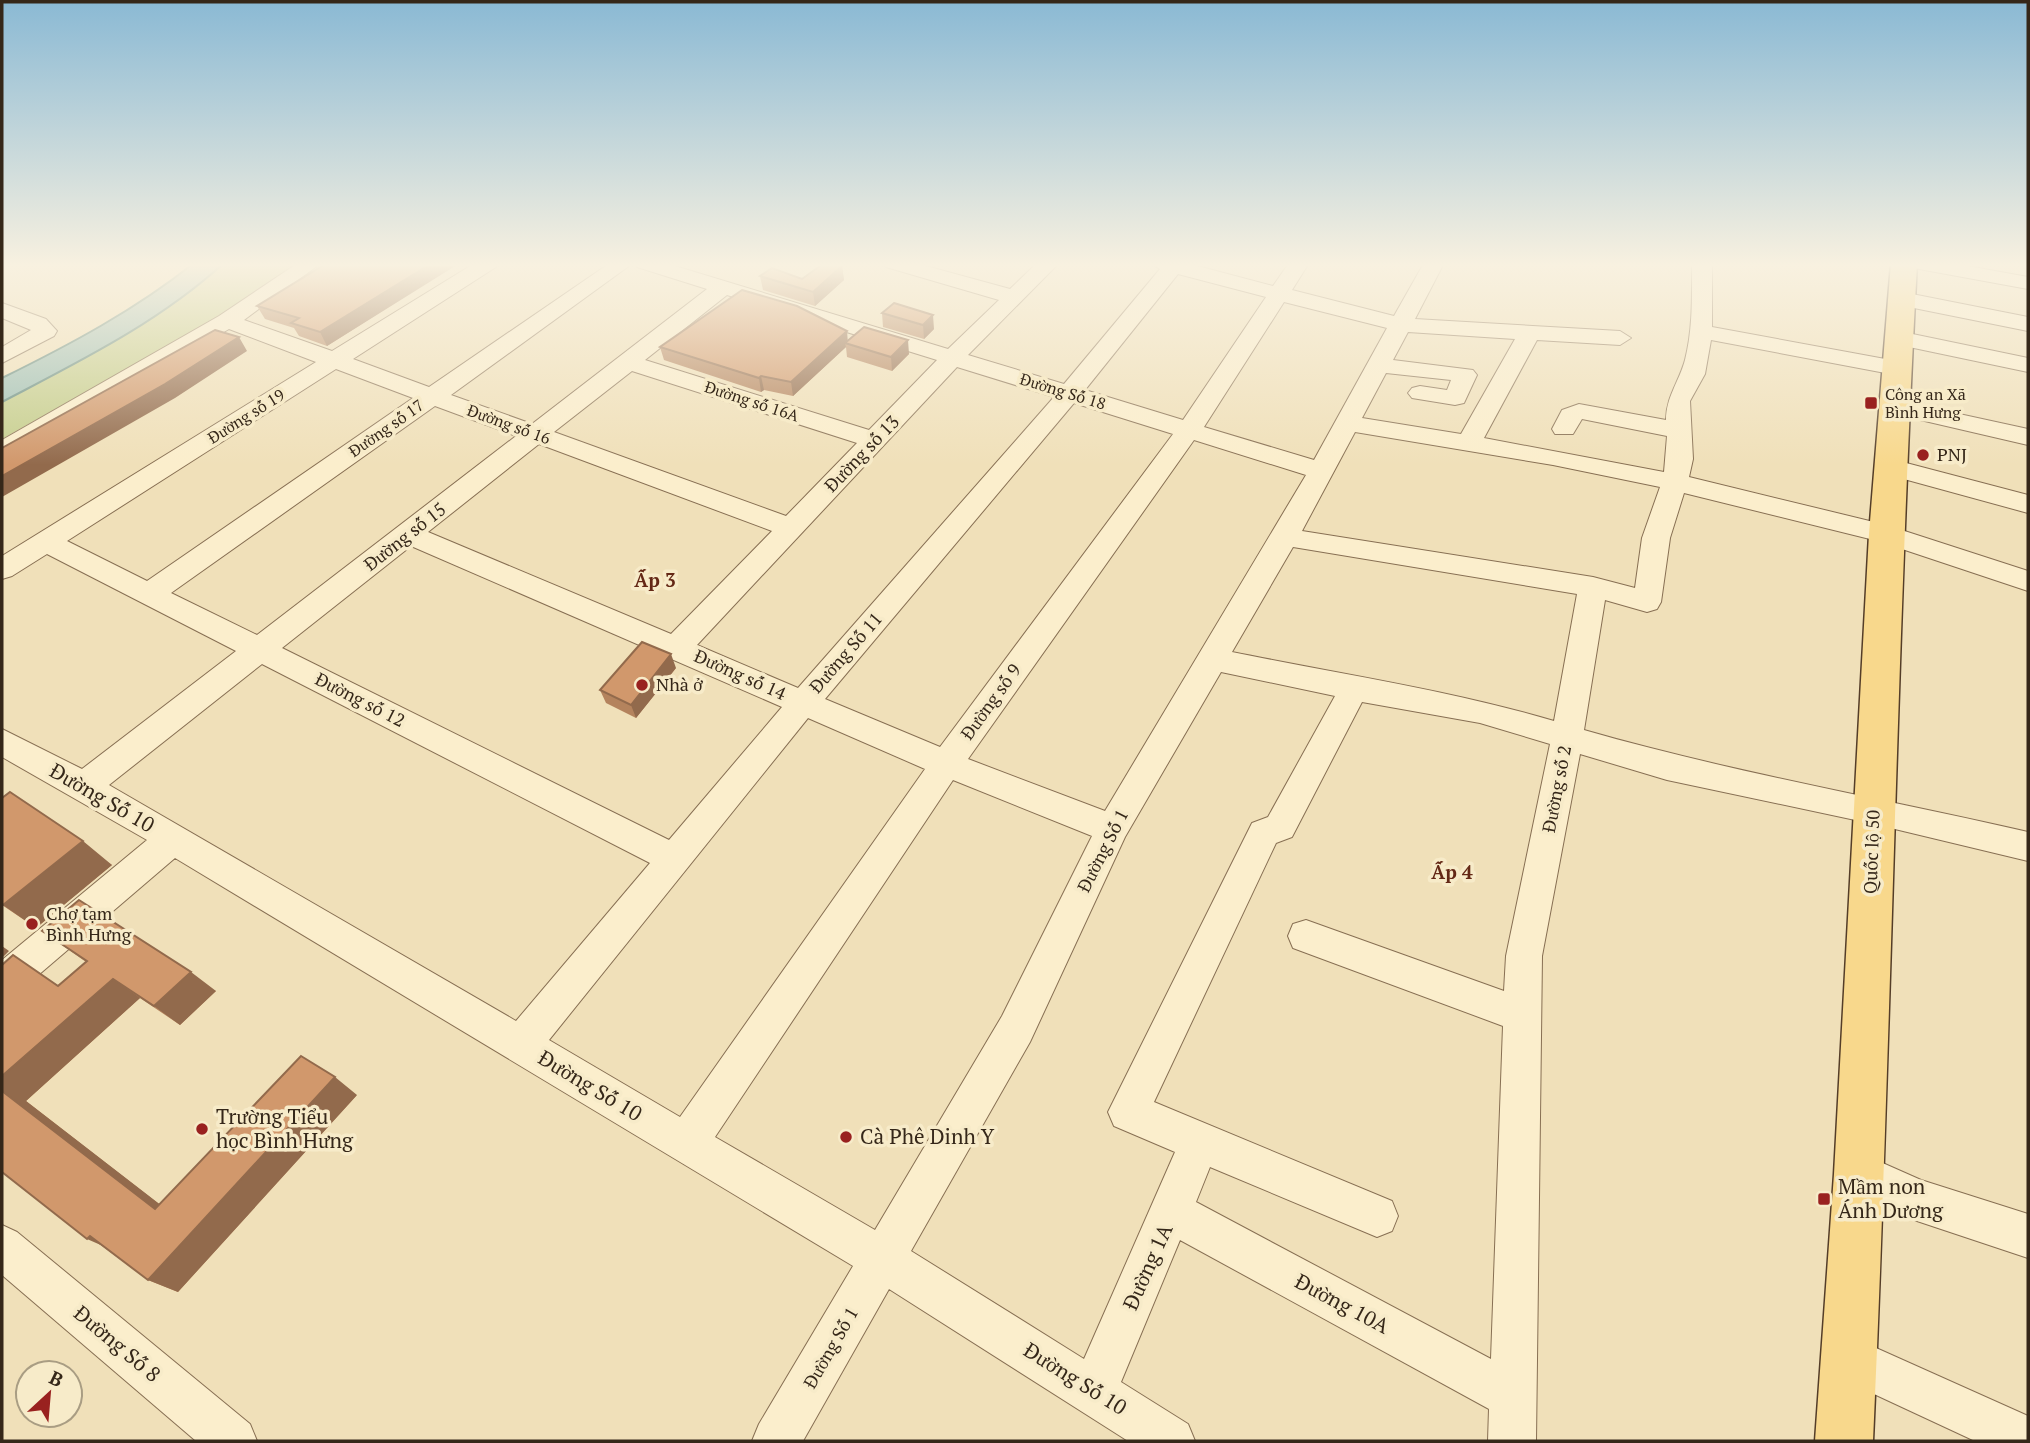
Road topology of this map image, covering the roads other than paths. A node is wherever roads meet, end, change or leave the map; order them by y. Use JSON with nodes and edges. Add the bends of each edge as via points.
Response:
{"nodes":[{"id":1,"x":45,"y":330,"type":"edge"},
{"id":2,"x":211,"y":330,"type":"edge"},
{"id":3,"x":253,"y":330,"type":"edge"},
{"id":4,"x":382,"y":330,"type":"edge"},
{"id":5,"x":526,"y":330,"type":"edge"},
{"id":6,"x":669,"y":330,"type":"edge"},
{"id":7,"x":866,"y":330,"type":"edge"},
{"id":8,"x":980,"y":330,"type":"edge"},
{"id":9,"x":1119,"y":330,"type":"edge"},
{"id":10,"x":1254,"y":330,"type":"edge"},
{"id":11,"x":1398,"y":330,"type":"edge"},
{"id":12,"x":1486,"y":330,"type":"edge"},
{"id":13,"x":1899,"y":330,"type":"edge"},
{"id":14,"x":1699,"y":331,"type":"joint"},
{"id":15,"x":1529,"y":333,"type":"junction"},
{"id":16,"x":1620,"y":338,"type":"dead end"},
{"id":17,"x":1897,"y":353,"type":"junction"},
{"id":18,"x":2,"y":356,"type":"edge"},
{"id":19,"x":953,"y":357,"type":"junction"},
{"id":20,"x":335,"y":360,"type":"junction"},
{"id":21,"x":628,"y":362,"type":"junction"},
{"id":22,"x":1379,"y":365,"type":"junction"},
{"id":23,"x":2028,"y":365,"type":"edge"},
{"id":24,"x":1070,"y":393,"type":"junction"},
{"id":25,"x":1420,"y":393,"type":"dead end"},
{"id":26,"x":432,"y":396,"type":"junction"},
{"id":27,"x":1895,"y":407,"type":"junction"},
{"id":28,"x":1347,"y":423,"type":"junction"},
{"id":29,"x":1564,"y":429,"type":"dead end"},
{"id":30,"x":1189,"y":430,"type":"junction"},
{"id":31,"x":1677,"y":430,"type":"junction"},
{"id":32,"x":537,"y":434,"type":"junction"},
{"id":33,"x":2028,"y":437,"type":"edge"},
{"id":34,"x":875,"y":440,"type":"junction"},
{"id":35,"x":1469,"y":443,"type":"junction"},
{"id":36,"x":2,"y":450,"type":"edge"},
{"id":37,"x":1891,"y":467,"type":"junction"},
{"id":38,"x":1321,"y":471,"type":"junction"},
{"id":39,"x":1675,"y":482,"type":"junction"},
{"id":40,"x":2028,"y":504,"type":"edge"},
{"id":41,"x":791,"y":528,"type":"junction"},
{"id":42,"x":408,"y":534,"type":"junction"},
{"id":43,"x":1886,"y":534,"type":"junction"},
{"id":44,"x":1285,"y":537,"type":"junction"},
{"id":45,"x":46,"y":542,"type":"junction"},
{"id":46,"x":2,"y":569,"type":"edge"},
{"id":47,"x":2028,"y":581,"type":"edge"},
{"id":48,"x":1593,"y":587,"type":"junction"},
{"id":49,"x":149,"y":594,"type":"junction"},
{"id":50,"x":677,"y":647,"type":"junction"},
{"id":51,"x":260,"y":650,"type":"junction"},
{"id":52,"x":1213,"y":659,"type":"junction"},
{"id":53,"x":1354,"y":690,"type":"junction"},
{"id":54,"x":803,"y":703,"type":"junction"},
{"id":55,"x":1567,"y":739,"type":"junction"},
{"id":56,"x":2,"y":742,"type":"edge"},
{"id":57,"x":946,"y":764,"type":"junction"},
{"id":58,"x":84,"y":786,"type":"junction"},
{"id":59,"x":1874,"y":810,"type":"junction"},
{"id":60,"x":1112,"y":829,"type":"junction"},
{"id":61,"x":173,"y":839,"type":"junction"},
{"id":62,"x":2028,"y":847,"type":"edge"},
{"id":63,"x":674,"y":859,"type":"junction"},
{"id":64,"x":1306,"y":936,"type":"dead end"},
{"id":65,"x":2,"y":983,"type":"edge"},
{"id":66,"x":1522,"y":1016,"type":"junction"},
{"id":67,"x":520,"y":1046,"type":"junction"},
{"id":68,"x":1200,"y":1142,"type":"junction"},
{"id":69,"x":686,"y":1144,"type":"junction"},
{"id":70,"x":1860,"y":1174,"type":"junction"},
{"id":71,"x":1172,"y":1212,"type":"junction"},
{"id":72,"x":1377,"y":1216,"type":"dead end"},
{"id":73,"x":2028,"y":1236,"type":"edge"},
{"id":74,"x":2,"y":1247,"type":"edge"},
{"id":75,"x":883,"y":1259,"type":"junction"},
{"id":76,"x":1847,"y":1358,"type":"junction"},
{"id":77,"x":1094,"y":1391,"type":"junction"},
{"id":78,"x":1512,"y":1419,"type":"edge"},
{"id":79,"x":212,"y":1435,"type":"edge"},
{"id":80,"x":776,"y":1441,"type":"edge"},
{"id":81,"x":1171,"y":1441,"type":"edge"},
{"id":82,"x":1844,"y":1441,"type":"edge"},
{"id":83,"x":2028,"y":1441,"type":"edge"}],
"edges":[{"from":1,"to":18,"type":"street"},
{"from":2,"to":36,"type":"street"},
{"from":3,"to":20,"type":"street","name":"Đường số 16"},
{"from":4,"to":20,"type":"street","name":"Đường số 19"},
{"from":5,"to":26,"type":"street","name":"Đường số 17"},
{"from":6,"to":21,"type":"street","name":"Đường số 15"},
{"from":7,"to":19,"type":"street","name":"Đường Số 18"},
{"from":8,"to":19,"type":"street","name":"Đường số 13"},
{"from":9,"to":24,"type":"street","name":"Đường Số 11"},
{"from":10,"to":30,"type":"street","name":"Đường số 9"},
{"from":11,"to":22,"type":"street","name":"Đường Số 1"},
{"from":12,"to":15,"type":"street"},
{"from":13,"to":17,"type":"main road","name":"Quốc lộ 50"},
{"from":14,"to":17,"type":"street"},
{"from":14,"to":31,"type":"street","via":[[1688,392],[1678,401]]},
{"from":15,"to":16,"type":"street"},
{"from":15,"to":35,"type":"street"},
{"from":17,"to":23,"type":"street"},
{"from":17,"to":27,"type":"main road","name":"Quốc lộ 50"},
{"from":19,"to":24,"type":"street","name":"Đường Số 18"},
{"from":19,"to":34,"type":"street","name":"Đường số 13"},
{"from":20,"to":26,"type":"street","name":"Đường số 16"},
{"from":20,"to":45,"type":"street","name":"Đường số 19"},
{"from":21,"to":32,"type":"street","name":"Đường số 15"},
{"from":21,"to":34,"type":"street","name":"Đường số 16A"},
{"from":22,"to":25,"type":"street","via":[[1465,375],[1455,398]]},
{"from":22,"to":28,"type":"street","name":"Đường Số 1"},
{"from":24,"to":30,"type":"street","name":"Đường Số 18"},
{"from":24,"to":54,"type":"street","name":"Đường Số 11"},
{"from":26,"to":32,"type":"street","name":"Đường số 16"},
{"from":26,"to":49,"type":"street","name":"Đường số 17"},
{"from":27,"to":33,"type":"street"},
{"from":27,"to":37,"type":"main road","name":"Quốc lộ 50"},
{"from":28,"to":35,"type":"street"},
{"from":28,"to":38,"type":"street","name":"Đường Số 1"},
{"from":29,"to":31,"type":"street","via":[[1571,415],[1579,411]]},
{"from":30,"to":38,"type":"street","name":"Đường Số 18"},
{"from":30,"to":57,"type":"street","name":"Đường số 9"},
{"from":31,"to":39,"type":"street","via":[[1680,458]]},
{"from":32,"to":41,"type":"street","name":"Đường số 16"},
{"from":32,"to":42,"type":"street","name":"Đường số 15"},
{"from":34,"to":41,"type":"street","name":"Đường số 13"},
{"from":35,"to":39,"type":"street"},
{"from":37,"to":40,"type":"street"},
{"from":37,"to":43,"type":"main road","name":"Quốc lộ 50"},
{"from":38,"to":44,"type":"street","name":"Đường Số 1"},
{"from":39,"to":43,"type":"street"},
{"from":39,"to":48,"type":"street","via":[[1656,538],[1647,602]]},
{"from":41,"to":50,"type":"street","name":"Đường số 13"},
{"from":42,"to":50,"type":"street","name":"Đường số 14"},
{"from":42,"to":51,"type":"street","name":"Đường số 15"},
{"from":43,"to":47,"type":"street"},
{"from":43,"to":59,"type":"main road","name":"Quốc lộ 50"},
{"from":44,"to":48,"type":"street"},
{"from":44,"to":52,"type":"street","name":"Đường Số 1"},
{"from":45,"to":46,"type":"street","name":"Đường số 19"},
{"from":45,"to":49,"type":"street","name":"Đường số 12"},
{"from":48,"to":55,"type":"street","name":"Đường số 2"},
{"from":49,"to":51,"type":"street","name":"Đường số 12"},
{"from":50,"to":54,"type":"street","name":"Đường số 14"},
{"from":51,"to":58,"type":"street","name":"Đường số 15"},
{"from":51,"to":63,"type":"street","name":"Đường số 12"},
{"from":52,"to":53,"type":"street"},
{"from":52,"to":60,"type":"street","name":"Đường Số 1"},
{"from":53,"to":55,"type":"street","via":[[1480,711]]},
{"from":53,"to":68,"type":"street","via":[[1280,827],[1264,833],[1128,1112]]},
{"from":54,"to":57,"type":"street","name":"Đường số 14"},
{"from":54,"to":63,"type":"street","name":"Đường Số 11"},
{"from":55,"to":59,"type":"street","via":[[1667,767]]},
{"from":55,"to":66,"type":"street","name":"Đường số 2","via":[[1524,956]]},
{"from":56,"to":58,"type":"street","name":"Đường Số 10"},
{"from":57,"to":60,"type":"street","name":"Đường số 14"},
{"from":57,"to":69,"type":"street","name":"Đường số 9"},
{"from":58,"to":61,"type":"street","name":"Đường Số 10"},
{"from":59,"to":62,"type":"street"},
{"from":59,"to":70,"type":"main road","name":"Quốc lộ 50"},
{"from":60,"to":75,"type":"street","name":"Đường Số 1","via":[[1016,1029]]},
{"from":61,"to":65,"type":"street"},
{"from":61,"to":67,"type":"street","name":"Đường Số 10"},
{"from":63,"to":67,"type":"street","name":"Đường Số 11"},
{"from":64,"to":66,"type":"street"},
{"from":66,"to":78,"type":"street","name":"Đường số 2"},
{"from":67,"to":69,"type":"street","name":"Đường Số 10"},
{"from":68,"to":71,"type":"street","name":"Đường 1A"},
{"from":68,"to":72,"type":"street"},
{"from":69,"to":75,"type":"street","name":"Đường Số 10"},
{"from":70,"to":73,"type":"street","via":[[1917,1200]]},
{"from":70,"to":76,"type":"main road","name":"Quốc lộ 50"},
{"from":71,"to":77,"type":"street","name":"Đường 1A"},
{"from":71,"to":78,"type":"street","name":"Đường 10A"},
{"from":74,"to":79,"type":"street","name":"Đường Số 8"},
{"from":75,"to":77,"type":"street","name":"Đường Số 10"},
{"from":75,"to":80,"type":"street","name":"Đường Số 1"},
{"from":76,"to":82,"type":"main road","name":"Quốc lộ 50"},
{"from":76,"to":83,"type":"street"},
{"from":77,"to":81,"type":"street","name":"Đường Số 10"}]}
